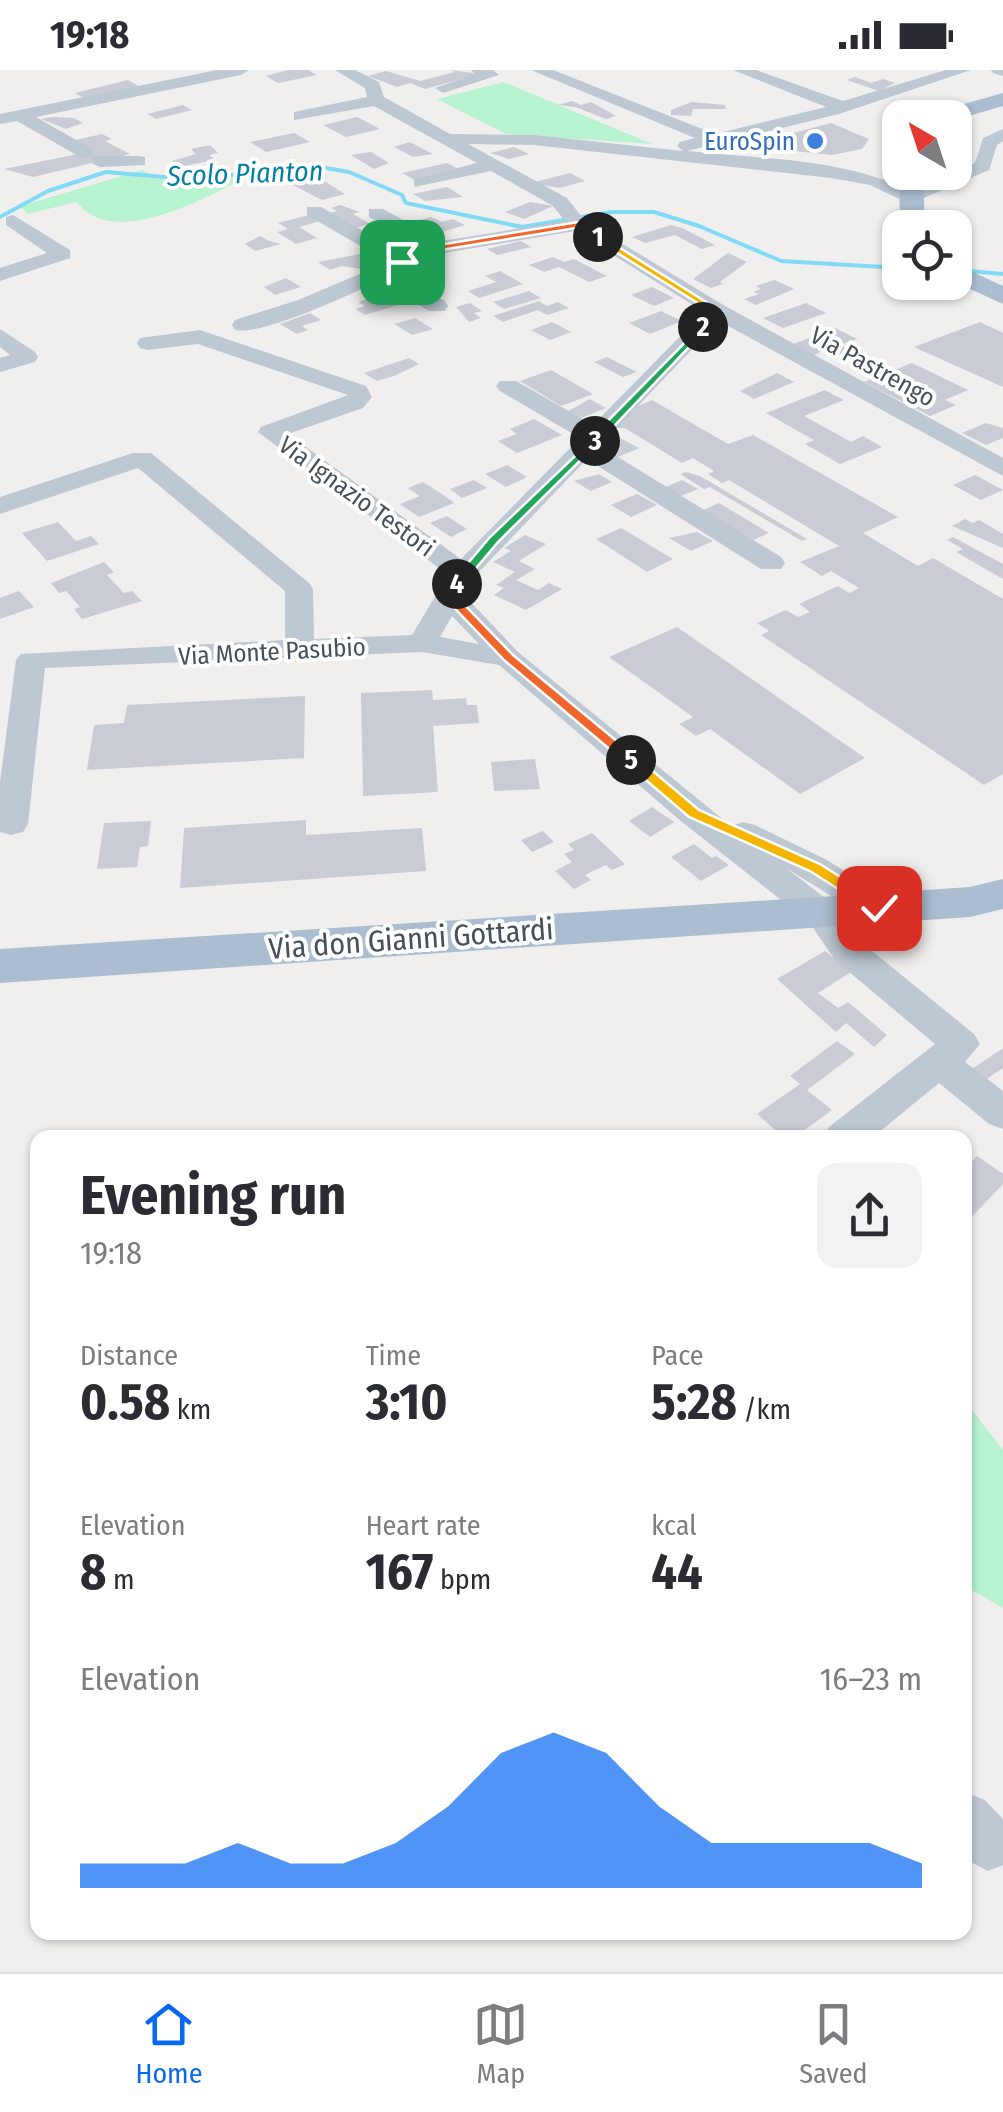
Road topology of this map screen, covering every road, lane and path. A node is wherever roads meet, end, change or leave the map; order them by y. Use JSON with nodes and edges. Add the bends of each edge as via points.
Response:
{"nodes":[{"id":1,"x":240,"y":70,"type":"edge"},
{"id":2,"x":343,"y":70,"type":"edge"},
{"id":3,"x":480,"y":70,"type":"edge"},
{"id":4,"x":539,"y":70,"type":"edge"},
{"id":5,"x":741,"y":70,"type":"edge"},
{"id":6,"x":947,"y":72,"type":"edge"},
{"id":7,"x":443,"y":88,"type":"dead end"},
{"id":8,"x":1003,"y":99,"type":"edge"},
{"id":9,"x":376,"y":100,"type":"junction"},
{"id":10,"x":843,"y":108,"type":"junction"},
{"id":11,"x":972,"y":108,"type":"edge"},
{"id":12,"x":6,"y":116,"type":"edge"},
{"id":13,"x":300,"y":116,"type":"dead end"},
{"id":14,"x":1003,"y":134,"type":"edge"},
{"id":15,"x":441,"y":138,"type":"junction"},
{"id":16,"x":496,"y":140,"type":"junction"},
{"id":17,"x":713,"y":143,"type":"junction"},
{"id":18,"x":461,"y":148,"type":"junction"},
{"id":19,"x":581,"y":151,"type":"junction"},
{"id":20,"x":685,"y":151,"type":"junction"},
{"id":21,"x":140,"y":162,"type":"dead end"},
{"id":22,"x":733,"y":162,"type":"junction"},
{"id":23,"x":493,"y":165,"type":"junction"},
{"id":24,"x":972,"y":166,"type":"edge"},
{"id":25,"x":870,"y":176,"type":"junction"},
{"id":26,"x":882,"y":176,"type":"edge"},
{"id":27,"x":882,"y":176,"type":"edge"},
{"id":28,"x":421,"y":183,"type":"dead end"},
{"id":29,"x":740,"y":190,"type":"dead end"},
{"id":30,"x":314,"y":211,"type":"dead end"},
{"id":31,"x":376,"y":213,"type":"dead end"},
{"id":32,"x":574,"y":219,"type":"junction"},
{"id":33,"x":13,"y":221,"type":"dead end"},
{"id":34,"x":439,"y":248,"type":"junction"},
{"id":35,"x":402,"y":262,"type":"junction"},
{"id":36,"x":380,"y":273,"type":"junction"},
{"id":37,"x":0,"y":275,"type":"edge"},
{"id":38,"x":972,"y":280,"type":"edge"},
{"id":39,"x":1003,"y":296,"type":"edge"},
{"id":40,"x":437,"y":306,"type":"dead end"},
{"id":41,"x":717,"y":312,"type":"junction"},
{"id":42,"x":243,"y":324,"type":"dead end"},
{"id":43,"x":0,"y":336,"type":"edge"},
{"id":44,"x":148,"y":342,"type":"dead end"},
{"id":45,"x":0,"y":365,"type":"edge"},
{"id":46,"x":508,"y":386,"type":"dead end"},
{"id":47,"x":592,"y":443,"type":"junction"},
{"id":48,"x":1003,"y":468,"type":"edge"},
{"id":49,"x":0,"y":506,"type":"edge"},
{"id":50,"x":771,"y":563,"type":"dead end"},
{"id":51,"x":456,"y":585,"type":"junction"},
{"id":52,"x":422,"y":643,"type":"junction"},
{"id":53,"x":300,"y":651,"type":"junction"},
{"id":54,"x":0,"y":654,"type":"edge"},
{"id":55,"x":508,"y":658,"type":"junction"},
{"id":56,"x":30,"y":660,"type":"junction"},
{"id":57,"x":694,"y":814,"type":"junction"},
{"id":58,"x":11,"y":824,"type":"dead end"},
{"id":59,"x":1003,"y":894,"type":"edge"},
{"id":60,"x":879,"y":908,"type":"junction"},
{"id":61,"x":821,"y":913,"type":"junction"},
{"id":62,"x":0,"y":966,"type":"edge"},
{"id":63,"x":940,"y":1063,"type":"junction"},
{"id":64,"x":1003,"y":1114,"type":"edge"},
{"id":65,"x":853,"y":1130,"type":"edge"}],
"edges":[{"from":1,"to":12,"type":"street"},
{"from":2,"to":9,"type":"street","via":[[373,86]]},
{"from":3,"to":7,"type":"street","via":[[491,75]]},
{"from":4,"to":17,"type":"street"},
{"from":5,"to":10,"type":"street"},
{"from":6,"to":10,"type":"street"},
{"from":8,"to":11,"type":"main road"},
{"from":9,"to":13,"type":"street"},
{"from":9,"to":15,"type":"street"},
{"from":10,"to":17,"type":"street"},
{"from":12,"to":21,"type":"street","via":[[106,164]]},
{"from":14,"to":24,"type":"street","via":[[990,142],[988,160]]},
{"from":15,"to":16,"type":"street"},
{"from":15,"to":18,"type":"street"},
{"from":16,"to":18,"type":"street"},
{"from":16,"to":19,"type":"street"},
{"from":17,"to":20,"type":"street"},
{"from":17,"to":22,"type":"street","via":[[717,154]]},
{"from":18,"to":23,"type":"street"},
{"from":19,"to":20,"type":"street"},
{"from":19,"to":29,"type":"street","via":[[751,173]]},
{"from":20,"to":22,"type":"street"},
{"from":22,"to":25,"type":"street"},
{"from":23,"to":28,"type":"street"},
{"from":23,"to":32,"type":"street","via":[[560,202]]},
{"from":25,"to":26,"type":"street"},
{"from":25,"to":27,"type":"street"},
{"from":30,"to":35,"type":"street"},
{"from":31,"to":34,"type":"street"},
{"from":32,"to":34,"type":"street"},
{"from":32,"to":41,"type":"street"},
{"from":33,"to":37,"type":"street","via":[[63,254]]},
{"from":34,"to":35,"type":"street"},
{"from":35,"to":36,"type":"street"},
{"from":36,"to":40,"type":"street"},
{"from":36,"to":42,"type":"street"},
{"from":38,"to":39,"type":"main road"},
{"from":41,"to":47,"type":"street"},
{"from":41,"to":48,"type":"street","name":"Via Pastrengo"},
{"from":43,"to":45,"type":"street","via":[[27,357]]},
{"from":44,"to":51,"type":"street","name":"Via Ignazio Testori","via":[[200,337],[358,391],[354,402],[270,432]]},
{"from":46,"to":47,"type":"street"},
{"from":47,"to":50,"type":"street"},
{"from":47,"to":51,"type":"street"},
{"from":49,"to":53,"type":"street","via":[[142,458],[299,589]]},
{"from":51,"to":52,"type":"street"},
{"from":51,"to":55,"type":"street"},
{"from":52,"to":53,"type":"street","name":"Via Monte Pasubio"},
{"from":52,"to":55,"type":"street"},
{"from":53,"to":56,"type":"street","name":"Via Monte Pasubio"},
{"from":54,"to":56,"type":"street","name":"Via Monte Pasubio"},
{"from":55,"to":57,"type":"street"},
{"from":56,"to":58,"type":"street"},
{"from":57,"to":60,"type":"street","via":[[815,868]]},
{"from":57,"to":61,"type":"street"},
{"from":59,"to":60,"type":"main road","name":"Via don Gianni Gottardi"},
{"from":60,"to":61,"type":"main road","name":"Via don Gianni Gottardi"},
{"from":61,"to":62,"type":"main road","name":"Via don Gianni Gottardi"},
{"from":61,"to":63,"type":"street","via":[[848,951],[961,1044]]},
{"from":63,"to":64,"type":"street"},
{"from":63,"to":65,"type":"street"}]}
